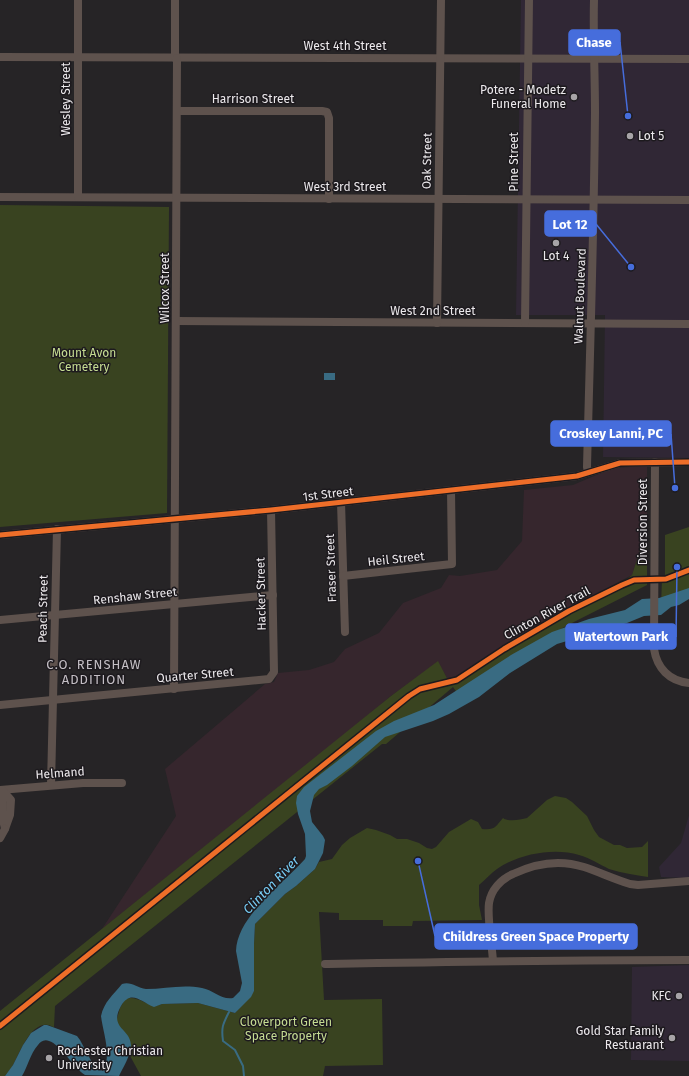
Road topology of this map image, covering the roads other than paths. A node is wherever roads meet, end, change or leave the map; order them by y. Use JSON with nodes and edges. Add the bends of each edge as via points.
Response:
{"nodes":[{"id":1,"x":78,"y":0,"type":"edge"},
{"id":2,"x":175,"y":0,"type":"edge"},
{"id":3,"x":441,"y":0,"type":"edge"},
{"id":4,"x":528,"y":0,"type":"edge"},
{"id":5,"x":594,"y":0,"type":"edge"},
{"id":6,"x":0,"y":57,"type":"edge"},
{"id":7,"x":78,"y":57,"type":"junction"},
{"id":8,"x":176,"y":58,"type":"junction"},
{"id":9,"x":440,"y":58,"type":"junction"},
{"id":10,"x":527,"y":58,"type":"junction"},
{"id":11,"x":594,"y":58,"type":"junction"},
{"id":12,"x":689,"y":59,"type":"edge"},
{"id":13,"x":178,"y":111,"type":"junction"},
{"id":14,"x":0,"y":196,"type":"edge"},
{"id":15,"x":78,"y":197,"type":"junction"},
{"id":16,"x":178,"y":198,"type":"junction"},
{"id":17,"x":329,"y":199,"type":"junction"},
{"id":18,"x":439,"y":199,"type":"junction"},
{"id":19,"x":526,"y":199,"type":"junction"},
{"id":20,"x":594,"y":199,"type":"junction"},
{"id":21,"x":689,"y":200,"type":"edge"},
{"id":22,"x":176,"y":321,"type":"junction"},
{"id":23,"x":437,"y":323,"type":"junction"},
{"id":24,"x":525,"y":323,"type":"junction"},
{"id":25,"x":592,"y":323,"type":"junction"},
{"id":26,"x":689,"y":324,"type":"edge"},
{"id":27,"x":655,"y":462,"type":"junction"},
{"id":28,"x":689,"y":462,"type":"edge"},
{"id":29,"x":588,"y":472,"type":"junction"},
{"id":30,"x":451,"y":490,"type":"junction"},
{"id":31,"x":341,"y":502,"type":"junction"},
{"id":32,"x":271,"y":510,"type":"junction"},
{"id":33,"x":175,"y":519,"type":"junction"},
{"id":34,"x":57,"y":529,"type":"junction"},
{"id":35,"x":0,"y":535,"type":"edge"},
{"id":36,"x":343,"y":576,"type":"junction"},
{"id":37,"x":273,"y":594,"type":"junction"},
{"id":38,"x":175,"y":604,"type":"junction"},
{"id":39,"x":55,"y":615,"type":"junction"},
{"id":40,"x":0,"y":620,"type":"edge"},
{"id":41,"x":345,"y":632,"type":"dead end"},
{"id":42,"x":272,"y":676,"type":"joint"},
{"id":43,"x":689,"y":683,"type":"edge"},
{"id":44,"x":174,"y":689,"type":"junction"},
{"id":45,"x":53,"y":700,"type":"junction"},
{"id":46,"x":0,"y":705,"type":"edge"},
{"id":47,"x":122,"y":783,"type":"dead end"},
{"id":48,"x":51,"y":785,"type":"junction"},
{"id":49,"x":1,"y":790,"type":"edge"},
{"id":50,"x":0,"y":838,"type":"edge"},
{"id":51,"x":689,"y":881,"type":"edge"},
{"id":52,"x":689,"y":960,"type":"edge"},
{"id":53,"x":493,"y":961,"type":"junction"},
{"id":54,"x":325,"y":964,"type":"dead end"}],
"edges":[{"from":1,"to":7,"type":"street","name":"Wesley Street"},
{"from":2,"to":8,"type":"street","name":"Wilcox Street"},
{"from":3,"to":9,"type":"street","name":"Oak Street"},
{"from":4,"to":10,"type":"street","name":"Pine Street"},
{"from":5,"to":11,"type":"street","name":"Walnut Boulevard"},
{"from":6,"to":7,"type":"street","name":"West 4th Street"},
{"from":7,"to":8,"type":"street","name":"West 4th Street"},
{"from":7,"to":15,"type":"street","name":"Wesley Street"},
{"from":8,"to":9,"type":"street","name":"West 4th Street"},
{"from":8,"to":13,"type":"street","name":"Wilcox Street"},
{"from":9,"to":10,"type":"street","name":"West 4th Street"},
{"from":9,"to":18,"type":"street","name":"Oak Street"},
{"from":10,"to":11,"type":"street","name":"West 4th Street"},
{"from":10,"to":19,"type":"street","name":"Pine Street"},
{"from":11,"to":12,"type":"street","name":"West 4th Street"},
{"from":11,"to":20,"type":"street","name":"Walnut Boulevard"},
{"from":13,"to":16,"type":"street","name":"Wilcox Street"},
{"from":13,"to":17,"type":"street","name":"Harrison Street","via":[[327,112]]},
{"from":14,"to":15,"type":"street","name":"West 3rd Street"},
{"from":15,"to":16,"type":"street","name":"West 3rd Street"},
{"from":16,"to":17,"type":"street","name":"West 3rd Street"},
{"from":16,"to":22,"type":"street","name":"Wilcox Street"},
{"from":17,"to":18,"type":"street","name":"West 3rd Street"},
{"from":18,"to":19,"type":"street","name":"West 3rd Street"},
{"from":18,"to":23,"type":"street","name":"Oak Street"},
{"from":19,"to":20,"type":"street","name":"West 3rd Street"},
{"from":19,"to":24,"type":"street","name":"Pine Street"},
{"from":20,"to":21,"type":"street","name":"West 3rd Street"},
{"from":20,"to":25,"type":"street","name":"Walnut Boulevard"},
{"from":22,"to":23,"type":"street","name":"West 2nd Street"},
{"from":22,"to":33,"type":"street","name":"Wilcox Street"},
{"from":23,"to":24,"type":"street","name":"West 2nd Street"},
{"from":24,"to":25,"type":"street","name":"West 2nd Street"},
{"from":25,"to":26,"type":"street","name":"West 2nd Street"},
{"from":25,"to":29,"type":"street","name":"Walnut Boulevard"},
{"from":27,"to":28,"type":"street","name":"1st Street"},
{"from":27,"to":29,"type":"street","name":"1st Street","via":[[620,463]]},
{"from":27,"to":43,"type":"street","name":"Diversion Street","via":[[654,649],[664,672],[674,679]]},
{"from":29,"to":30,"type":"street","name":"1st Street","via":[[568,478]]},
{"from":30,"to":31,"type":"street","name":"1st Street"},
{"from":30,"to":36,"type":"street","name":"Heil Street","via":[[452,564]]},
{"from":31,"to":32,"type":"street","name":"1st Street"},
{"from":31,"to":36,"type":"street","name":"Fraser Street"},
{"from":32,"to":33,"type":"street","name":"1st Street"},
{"from":32,"to":37,"type":"street","name":"Hacker Street"},
{"from":33,"to":34,"type":"street","name":"1st Street"},
{"from":33,"to":38,"type":"street","name":"Wilcox Street"},
{"from":34,"to":35,"type":"street","name":"1st Street"},
{"from":34,"to":39,"type":"street","name":"Peach Street"},
{"from":36,"to":41,"type":"street","name":"Fraser Street"},
{"from":37,"to":38,"type":"street","name":"Renshaw Street"},
{"from":37,"to":42,"type":"street","name":"Hacker Street"},
{"from":38,"to":39,"type":"street","name":"Renshaw Street"},
{"from":38,"to":44,"type":"street","name":"Wilcox Street"},
{"from":39,"to":40,"type":"street","name":"Renshaw Street"},
{"from":39,"to":45,"type":"street","name":"Peach Street"},
{"from":42,"to":44,"type":"street","name":"Quarter Street","via":[[264,681]]},
{"from":44,"to":45,"type":"street","name":"Quarter Street"},
{"from":45,"to":46,"type":"street","name":"Quarter Street"},
{"from":45,"to":48,"type":"street","name":"Peach Street"},
{"from":47,"to":48,"type":"street","name":"Helmand"},
{"from":48,"to":49,"type":"street","name":"Helmand"},
{"from":49,"to":50,"type":"street","via":[[5,829]]},
{"from":51,"to":53,"type":"street","via":[[630,884],[584,866],[557,862],[525,868],[500,882],[489,903]]},
{"from":52,"to":53,"type":"street"},
{"from":53,"to":54,"type":"street"}]}
